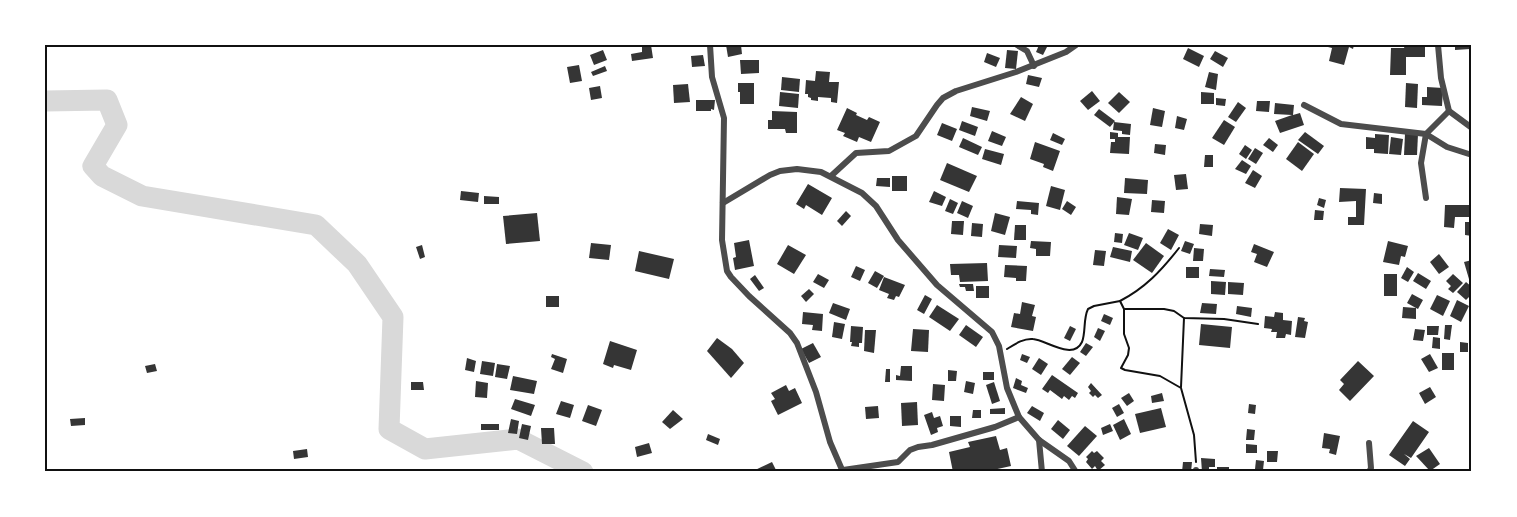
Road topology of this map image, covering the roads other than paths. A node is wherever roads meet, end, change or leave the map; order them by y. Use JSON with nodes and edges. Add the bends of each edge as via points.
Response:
{"nodes":[{"id":1,"x":710,"y":45,"type":"edge"},
{"id":2,"x":1017,"y":45,"type":"edge"},
{"id":3,"x":1076,"y":45,"type":"edge"},
{"id":4,"x":1438,"y":45,"type":"edge"},
{"id":5,"x":1034,"y":66,"type":"junction"},
{"id":6,"x":1304,"y":105,"type":"dead end"},
{"id":7,"x":1449,"y":111,"type":"junction"},
{"id":8,"x":1472,"y":128,"type":"edge"},
{"id":9,"x":1426,"y":134,"type":"junction"},
{"id":10,"x":1472,"y":155,"type":"edge"},
{"id":11,"x":831,"y":176,"type":"junction"},
{"id":12,"x":1426,"y":198,"type":"dead end"},
{"id":13,"x":723,"y":203,"type":"junction"},
{"id":14,"x":1019,"y":417,"type":"junction"},
{"id":15,"x":1039,"y":440,"type":"junction"},
{"id":16,"x":1369,"y":443,"type":"dead end"},
{"id":17,"x":843,"y":471,"type":"edge"},
{"id":18,"x":1042,"y":472,"type":"edge"},
{"id":19,"x":1076,"y":472,"type":"edge"},
{"id":20,"x":1369,"y":472,"type":"edge"}],
"edges":[{"from":1,"to":13,"type":"street","via":[[712,77],[724,118]]},
{"from":2,"to":5,"type":"street","via":[[1027,51]]},
{"from":3,"to":5,"type":"street"},
{"from":4,"to":7,"type":"street"},
{"from":5,"to":11,"type":"street","via":[[943,98],[916,136],[889,151],[856,153]]},
{"from":6,"to":9,"type":"street","via":[[1341,124]]},
{"from":7,"to":8,"type":"street"},
{"from":7,"to":9,"type":"street"},
{"from":9,"to":10,"type":"street","via":[[1447,147]]},
{"from":9,"to":12,"type":"street","via":[[1421,163]]},
{"from":11,"to":13,"type":"street","via":[[810,169],[780,171]]},
{"from":11,"to":14,"type":"street","via":[[862,193],[876,206],[898,240],[937,285],[992,332]]},
{"from":13,"to":17,"type":"street","via":[[722,240],[727,271],[797,343]]},
{"from":14,"to":15,"type":"street"},
{"from":14,"to":17,"type":"street","via":[[918,447],[898,462]]},
{"from":15,"to":18,"type":"street"},
{"from":15,"to":19,"type":"street","via":[[1069,461]]},
{"from":16,"to":20,"type":"street"}]}
